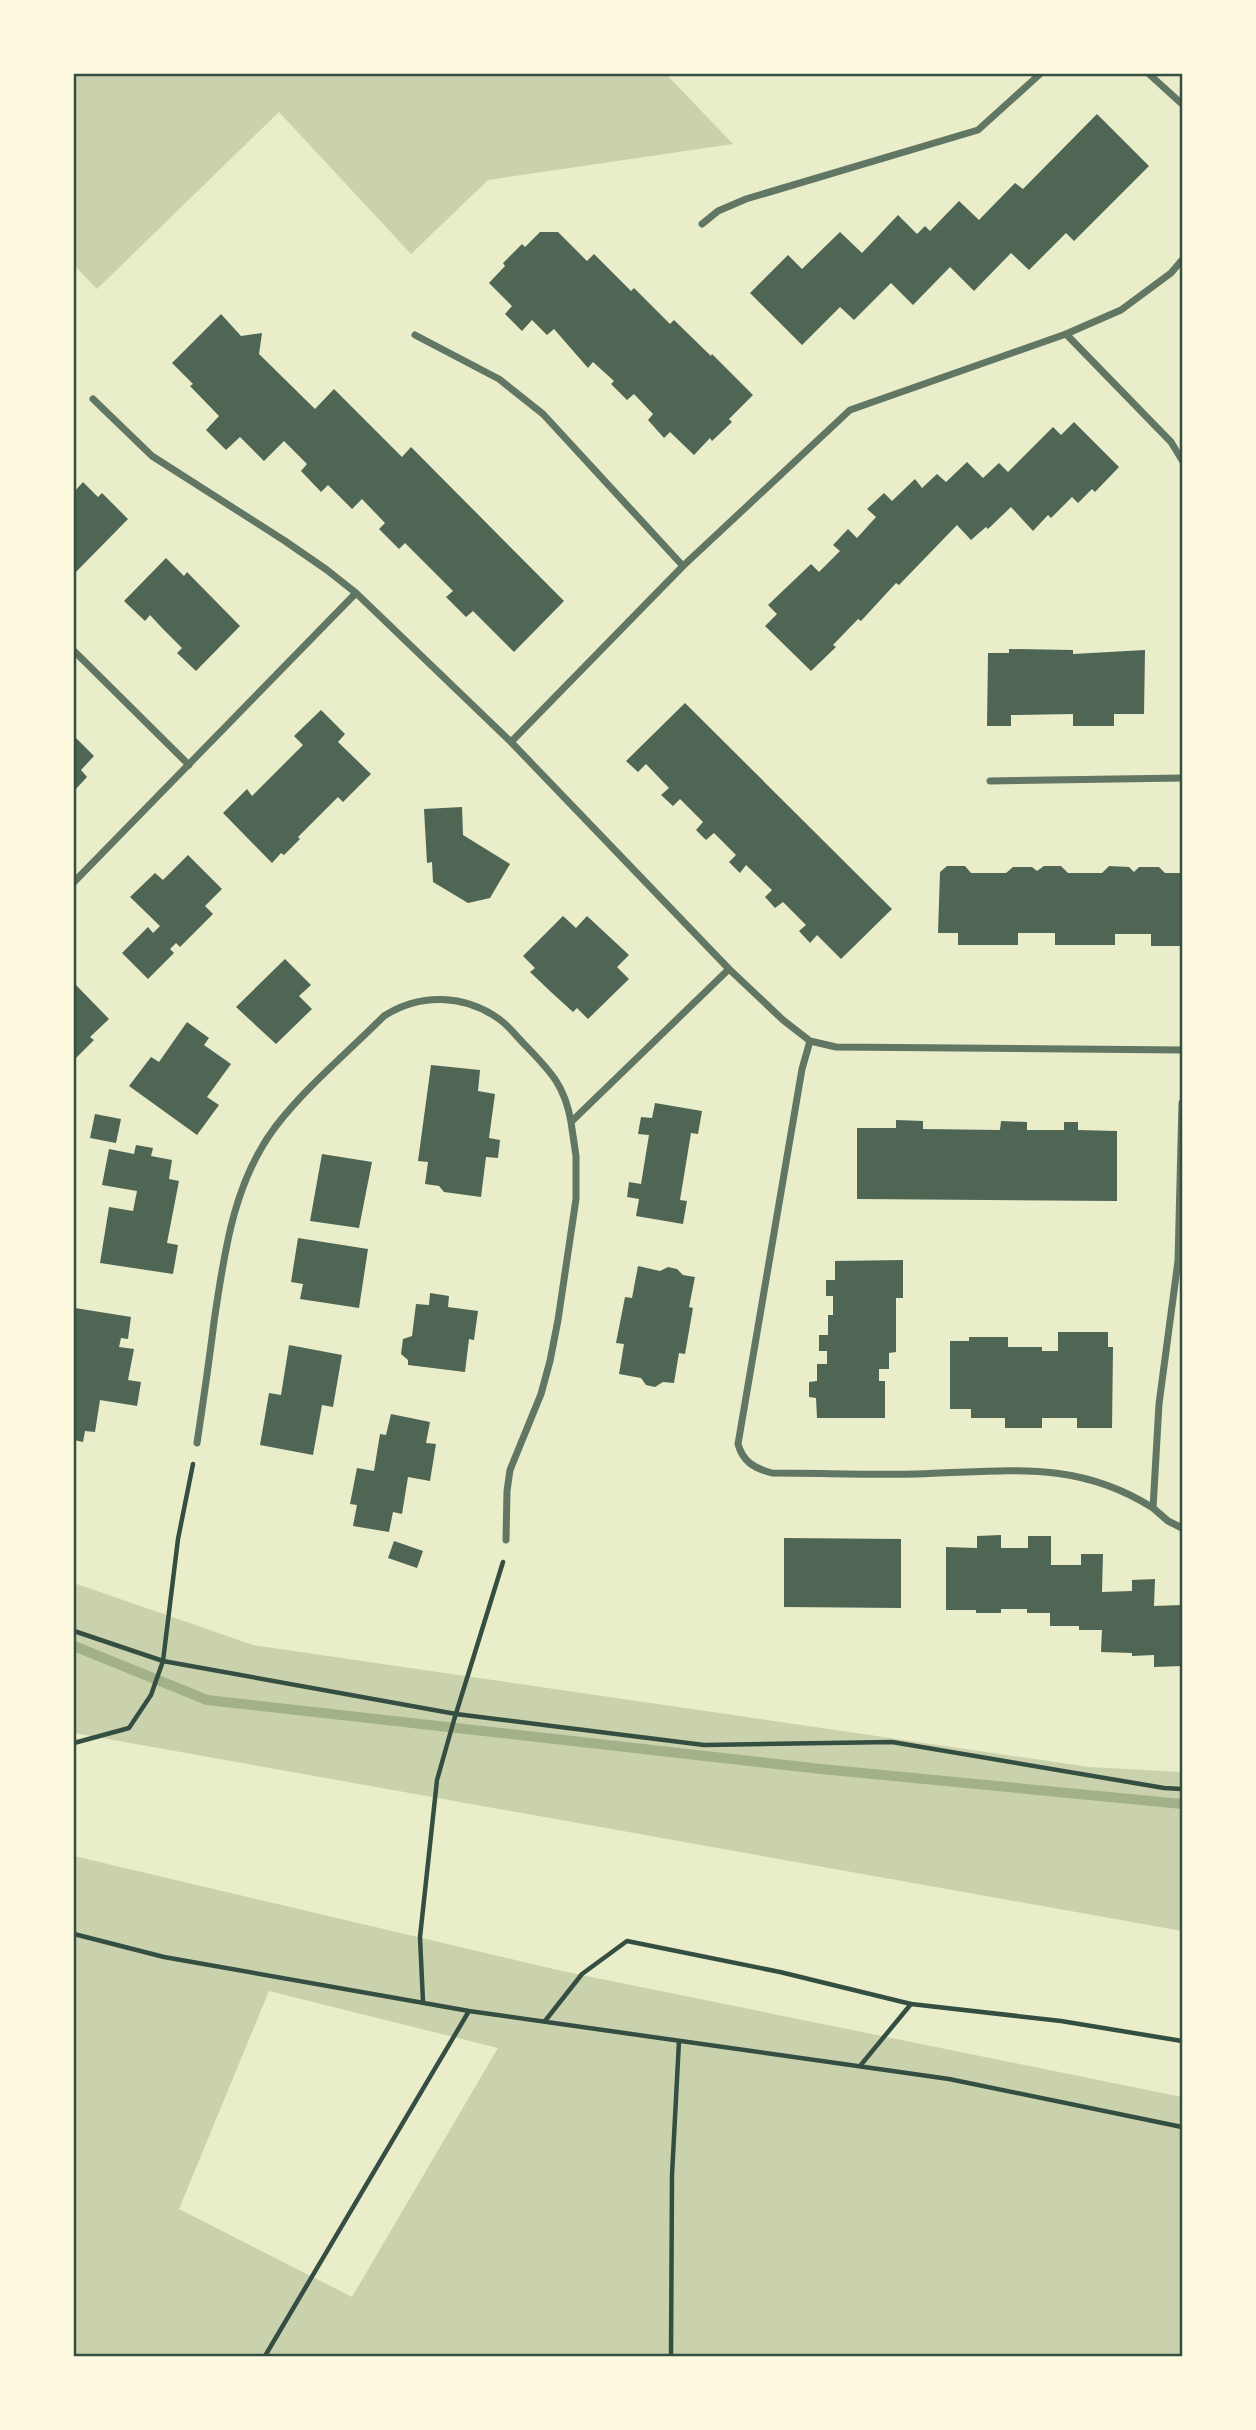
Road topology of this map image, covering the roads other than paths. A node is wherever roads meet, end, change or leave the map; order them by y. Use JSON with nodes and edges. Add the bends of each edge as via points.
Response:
{"nodes":[{"id":1,"x":1040,"y":74,"type":"edge"},
{"id":2,"x":1149,"y":74,"type":"edge"},
{"id":3,"x":1182,"y":104,"type":"edge"},
{"id":4,"x":702,"y":225,"type":"dead end"},
{"id":5,"x":1182,"y":261,"type":"edge"},
{"id":6,"x":1066,"y":334,"type":"junction"},
{"id":7,"x":415,"y":335,"type":"dead end"},
{"id":8,"x":93,"y":399,"type":"dead end"},
{"id":9,"x":1182,"y":460,"type":"edge"},
{"id":10,"x":683,"y":566,"type":"junction"},
{"id":11,"x":356,"y":593,"type":"junction"},
{"id":12,"x":74,"y":652,"type":"edge"},
{"id":13,"x":511,"y":742,"type":"junction"},
{"id":14,"x":189,"y":765,"type":"junction"},
{"id":15,"x":1182,"y":778,"type":"edge"},
{"id":16,"x":990,"y":780,"type":"dead end"},
{"id":17,"x":74,"y":882,"type":"edge"},
{"id":18,"x":729,"y":969,"type":"junction"},
{"id":19,"x":810,"y":1041,"type":"junction"},
{"id":20,"x":1182,"y":1050,"type":"edge"},
{"id":21,"x":1182,"y":1103,"type":"edge"},
{"id":22,"x":571,"y":1122,"type":"junction"},
{"id":23,"x":197,"y":1443,"type":"road end"},
{"id":24,"x":1153,"y":1508,"type":"junction"},
{"id":25,"x":1182,"y":1528,"type":"edge"},
{"id":26,"x":506,"y":1540,"type":"road end"}],
"edges":[{"from":1,"to":4,"type":"street","via":[[978,130],[746,199],[718,211]]},
{"from":2,"to":3,"type":"street"},
{"from":5,"to":6,"type":"street","via":[[1121,310]]},
{"from":6,"to":9,"type":"street","via":[[1171,442]]},
{"from":6,"to":10,"type":"street","via":[[850,410]]},
{"from":7,"to":10,"type":"street","via":[[499,379],[543,414]]},
{"from":8,"to":11,"type":"street","via":[[152,456],[285,541]]},
{"from":10,"to":13,"type":"street"},
{"from":11,"to":13,"type":"street"},
{"from":11,"to":14,"type":"street"},
{"from":12,"to":14,"type":"street"},
{"from":13,"to":18,"type":"street"},
{"from":14,"to":17,"type":"street"},
{"from":15,"to":16,"type":"street"},
{"from":18,"to":19,"type":"street"},
{"from":18,"to":22,"type":"street"},
{"from":19,"to":20,"type":"street","via":[[836,1047]]},
{"from":19,"to":24,"type":"street","via":[[740,1420],[741,1455],[772,1473],[1004,1469],[1090,1478]]},
{"from":21,"to":24,"type":"street","via":[[1178,1261],[1159,1404]]},
{"from":22,"to":23,"type":"street","via":[[568,1102],[554,1074],[500,1020],[473,1005],[441,998],[401,1005],[384,1016],[275,1127],[247,1181],[232,1218],[225,1253]]},
{"from":22,"to":26,"type":"street","via":[[577,1178],[560,1306],[541,1394],[510,1470]]},
{"from":24,"to":25,"type":"street"}]}
